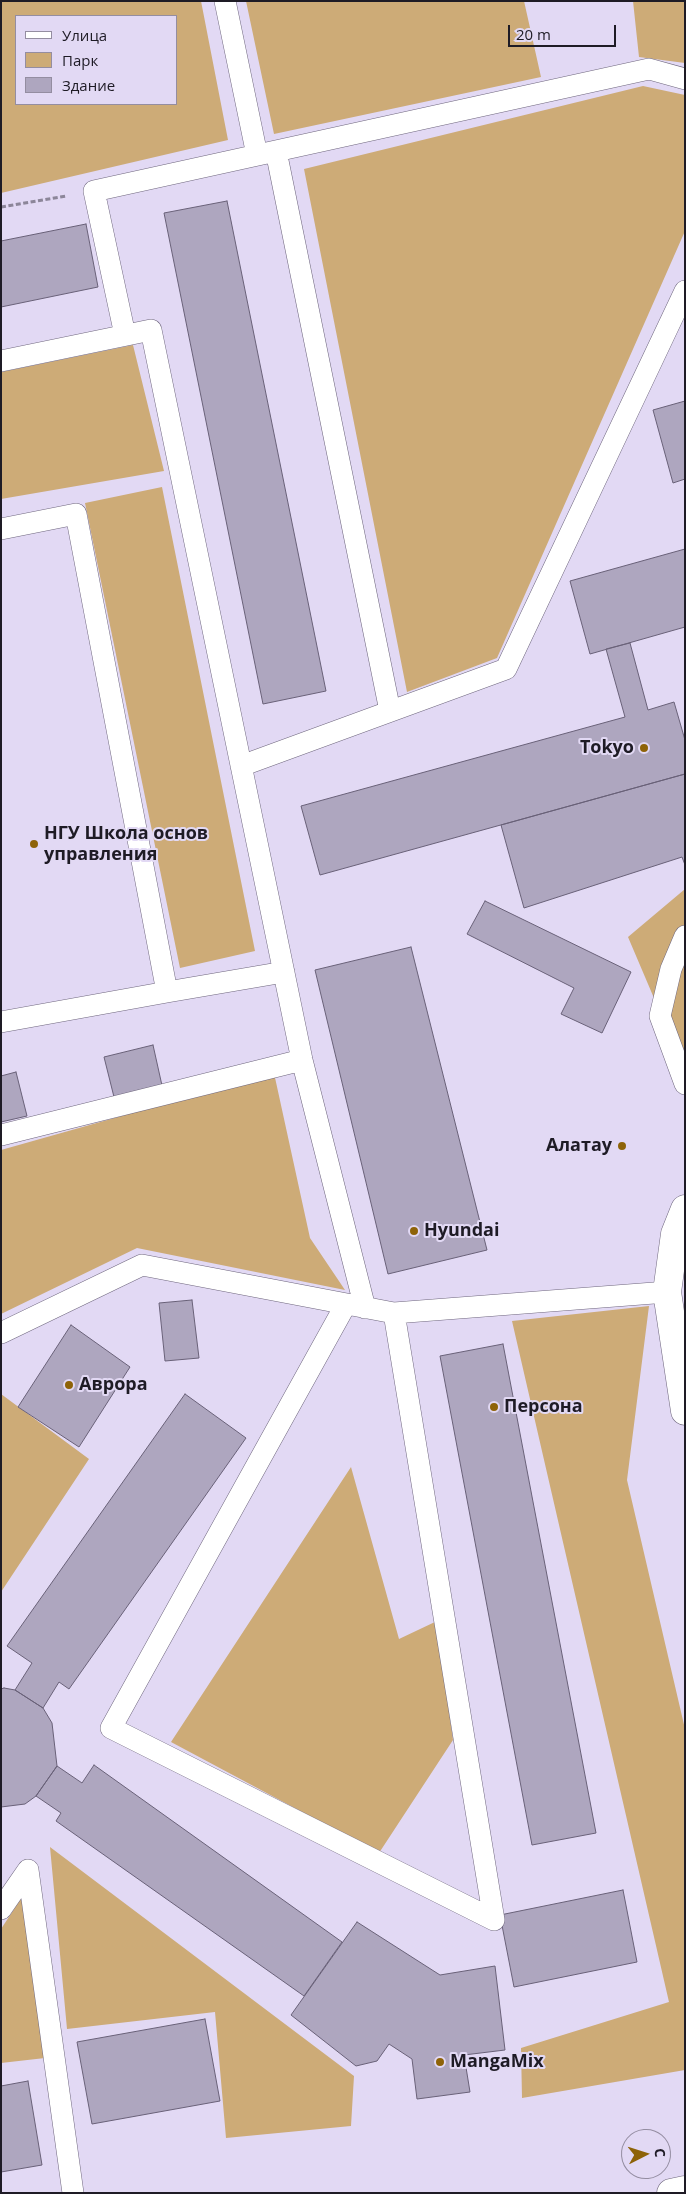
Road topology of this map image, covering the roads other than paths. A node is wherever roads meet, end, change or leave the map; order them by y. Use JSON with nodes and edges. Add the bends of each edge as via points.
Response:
{"nodes":[{"id":1,"x":225,"y":1,"type":"edge"},
{"id":2,"x":685,"y":79,"type":"edge"},
{"id":3,"x":267,"y":153,"type":"junction"},
{"id":4,"x":685,"y":291,"type":"edge"},
{"id":5,"x":125,"y":336,"type":"junction"},
{"id":6,"x":1,"y":361,"type":"edge"},
{"id":7,"x":1,"y":529,"type":"edge"},
{"id":8,"x":390,"y":711,"type":"junction"},
{"id":9,"x":241,"y":766,"type":"junction"},
{"id":10,"x":685,"y":936,"type":"edge"},
{"id":11,"x":284,"y":972,"type":"junction"},
{"id":12,"x":167,"y":992,"type":"junction"},
{"id":13,"x":1,"y":1022,"type":"edge"},
{"id":14,"x":302,"y":1060,"type":"junction"},
{"id":15,"x":685,"y":1084,"type":"edge"},
{"id":16,"x":1,"y":1135,"type":"edge"},
{"id":17,"x":685,"y":1209,"type":"edge"},
{"id":18,"x":667,"y":1292,"type":"junction"},
{"id":19,"x":356,"y":1306,"type":"junction"},
{"id":20,"x":394,"y":1313,"type":"junction"},
{"id":21,"x":1,"y":1333,"type":"edge"},
{"id":22,"x":685,"y":1411,"type":"edge"},
{"id":23,"x":1,"y":1909,"type":"edge"},
{"id":24,"x":685,"y":2190,"type":"edge"},
{"id":25,"x":73,"y":2193,"type":"edge"},
{"id":26,"x":671,"y":2193,"type":"edge"}],
"edges":[{"from":1,"to":3,"type":"lane"},
{"from":2,"to":3,"type":"lane","via":[[649,69]]},
{"from":3,"to":5,"type":"lane","via":[[94,192]]},
{"from":3,"to":8,"type":"lane"},
{"from":4,"to":8,"type":"lane","via":[[506,669]]},
{"from":5,"to":6,"type":"lane"},
{"from":5,"to":9,"type":"lane","via":[[151,330]]},
{"from":7,"to":12,"type":"lane","via":[[76,514]]},
{"from":8,"to":9,"type":"lane"},
{"from":9,"to":11,"type":"lane"},
{"from":10,"to":15,"type":"lane","via":[[670,969],[660,1016]]},
{"from":11,"to":12,"type":"lane"},
{"from":11,"to":14,"type":"lane"},
{"from":12,"to":13,"type":"lane"},
{"from":14,"to":16,"type":"lane"},
{"from":14,"to":19,"type":"lane"},
{"from":17,"to":18,"type":"street","via":[[675,1234]]},
{"from":18,"to":20,"type":"lane"},
{"from":18,"to":22,"type":"street"},
{"from":19,"to":20,"type":"lane"},
{"from":19,"to":20,"type":"lane","via":[[111,1728],[494,1920]]},
{"from":19,"to":21,"type":"lane","via":[[142,1265]]},
{"from":23,"to":25,"type":"lane","via":[[28,1870]]},
{"from":24,"to":26,"type":"street"}]}
